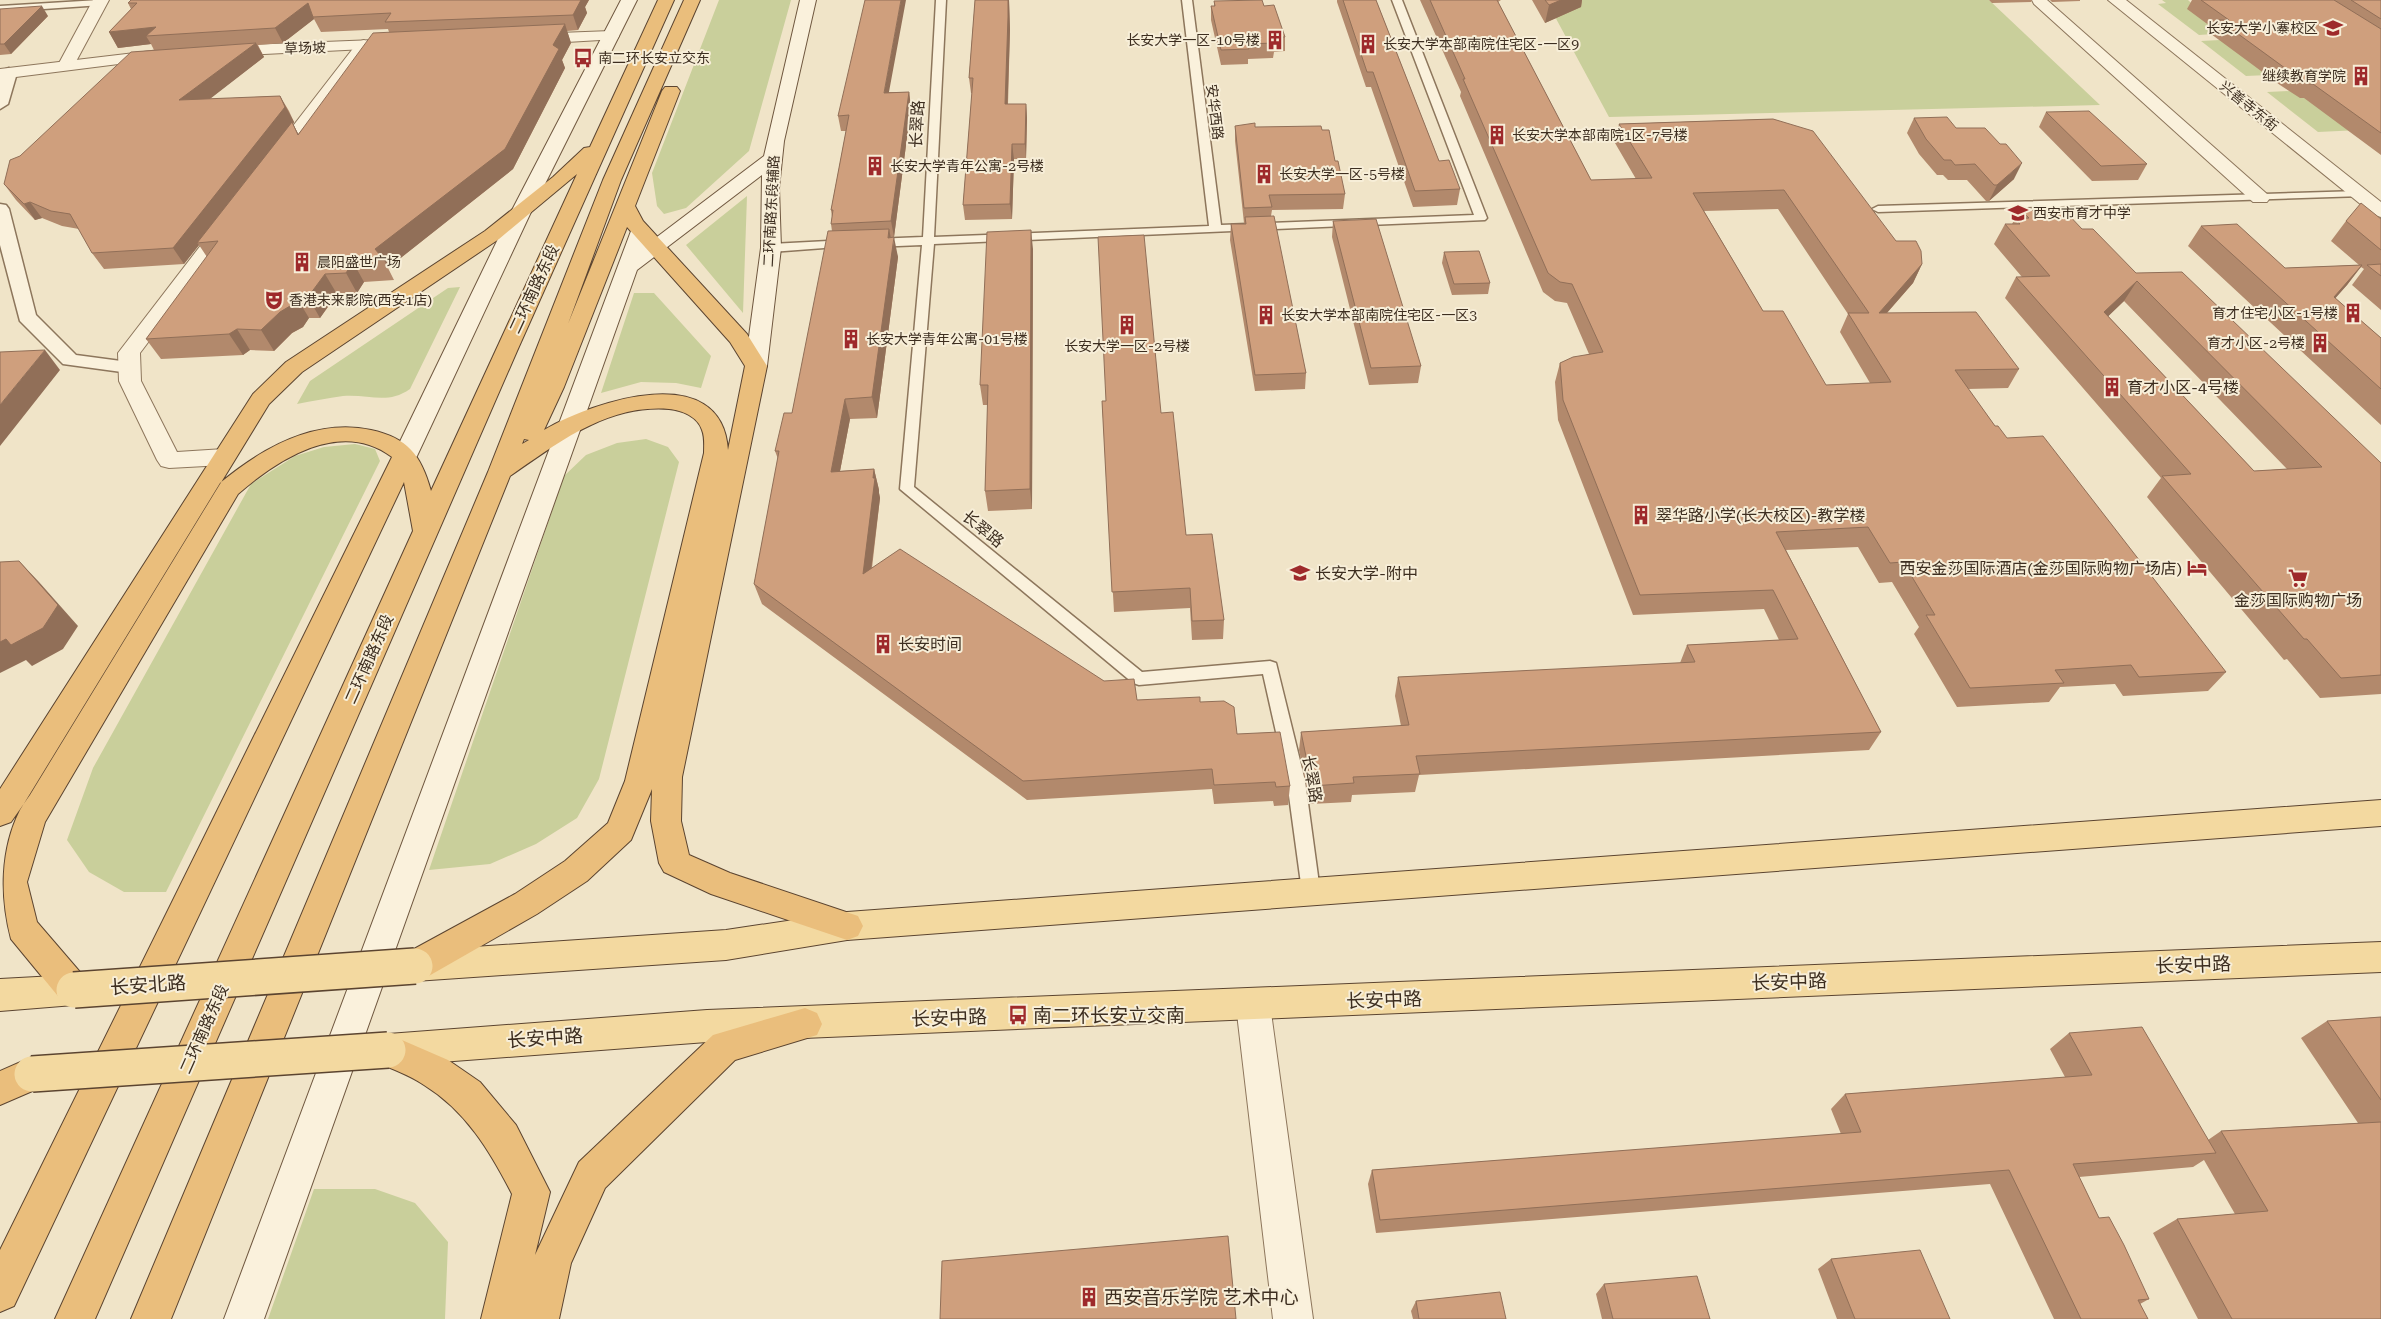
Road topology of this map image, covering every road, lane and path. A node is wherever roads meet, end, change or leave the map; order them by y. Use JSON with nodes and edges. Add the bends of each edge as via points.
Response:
{"nodes":[{"id":1,"x":629,"y":0,"type":"edge"},
{"id":2,"x":666,"y":0,"type":"edge"},
{"id":3,"x":692,"y":0,"type":"edge"},
{"id":4,"x":708,"y":0,"type":"edge"},
{"id":5,"x":808,"y":0,"type":"edge"},
{"id":6,"x":940,"y":0,"type":"edge"},
{"id":7,"x":1187,"y":0,"type":"edge"},
{"id":8,"x":1397,"y":0,"type":"edge"},
{"id":9,"x":2116,"y":0,"type":"edge"},
{"id":10,"x":100,"y":1,"type":"edge"},
{"id":11,"x":2040,"y":1,"type":"dead end"},
{"id":12,"x":0,"y":9,"type":"edge"},
{"id":13,"x":611,"y":36,"type":"junction"},
{"id":14,"x":512,"y":40,"type":"edge"},
{"id":15,"x":414,"y":44,"type":"edge"},
{"id":16,"x":364,"y":46,"type":"junction"},
{"id":17,"x":205,"y":52,"type":"edge"},
{"id":18,"x":178,"y":54,"type":"edge"},
{"id":19,"x":66,"y":65,"type":"junction"},
{"id":20,"x":4,"y":74,"type":"edge"},
{"id":21,"x":650,"y":94,"type":"junction"},
{"id":22,"x":0,"y":104,"type":"edge"},
{"id":23,"x":654,"y":136,"type":"junction"},
{"id":24,"x":602,"y":140,"type":"junction"},
{"id":25,"x":773,"y":158,"type":"junction"},
{"id":26,"x":262,"y":179,"type":"edge"},
{"id":27,"x":2359,"y":194,"type":"junction"},
{"id":28,"x":2260,"y":198,"type":"junction"},
{"id":29,"x":0,"y":209,"type":"edge"},
{"id":30,"x":1878,"y":209,"type":"dead end"},
{"id":31,"x":237,"y":211,"type":"edge"},
{"id":32,"x":2381,"y":211,"type":"edge"},
{"id":33,"x":521,"y":212,"type":"junction"},
{"id":34,"x":642,"y":228,"type":"junction"},
{"id":35,"x":1216,"y":228,"type":"junction"},
{"id":36,"x":929,"y":241,"type":"junction"},
{"id":37,"x":771,"y":248,"type":"junction"},
{"id":38,"x":756,"y":366,"type":"junction"},
{"id":39,"x":129,"y":367,"type":"junction"},
{"id":40,"x":569,"y":427,"type":"junction"},
{"id":41,"x":405,"y":456,"type":"junction"},
{"id":42,"x":224,"y":457,"type":"junction"},
{"id":43,"x":509,"y":466,"type":"junction"},
{"id":44,"x":426,"y":532,"type":"junction"},
{"id":45,"x":0,"y":813,"type":"edge"},
{"id":46,"x":2381,"y":813,"type":"edge"},
{"id":47,"x":1311,"y":891,"type":"junction"},
{"id":48,"x":847,"y":926,"type":"junction"},
{"id":49,"x":2381,"y":956,"type":"edge"},
{"id":50,"x":415,"y":966,"type":"junction"},
{"id":51,"x":74,"y":990,"type":"junction"},
{"id":52,"x":0,"y":995,"type":"edge"},
{"id":53,"x":1254,"y":1005,"type":"junction"},
{"id":54,"x":805,"y":1024,"type":"junction"},
{"id":55,"x":388,"y":1050,"type":"junction"},
{"id":56,"x":16,"y":1075,"type":"edge"},
{"id":57,"x":0,"y":1088,"type":"edge"},
{"id":58,"x":0,"y":1292,"type":"edge"},
{"id":59,"x":75,"y":1319,"type":"edge"},
{"id":60,"x":151,"y":1319,"type":"edge"},
{"id":61,"x":244,"y":1319,"type":"edge"},
{"id":62,"x":501,"y":1319,"type":"edge"},
{"id":63,"x":539,"y":1319,"type":"edge"},
{"id":64,"x":1293,"y":1319,"type":"edge"}],
"edges":[{"from":1,"to":13,"type":"main road"},
{"from":2,"to":24,"type":"highway","name":"二环南路东段"},
{"from":3,"to":21,"type":"highway","name":"二环南路东段"},
{"from":4,"to":23,"type":"highway"},
{"from":5,"to":25,"type":"main road","name":"二环南路东段辅路","via":[[774,141]]},
{"from":6,"to":36,"type":"lane","name":"长翠路"},
{"from":7,"to":35,"type":"lane","name":"安华西路"},
{"from":8,"to":35,"type":"lane","via":[[1481,218]]},
{"from":9,"to":27,"type":"main road","name":"兴善寺东街"},
{"from":10,"to":12,"type":"lane"},
{"from":10,"to":19,"type":"main road"},
{"from":11,"to":28,"type":"main road"},
{"from":13,"to":14,"type":"main road"},
{"from":13,"to":33,"type":"main road"},
{"from":15,"to":16,"type":"main road","name":"草场坡"},
{"from":16,"to":17,"type":"main road","name":"草场坡"},
{"from":16,"to":26,"type":"main road"},
{"from":18,"to":19,"type":"main road"},
{"from":19,"to":20,"type":"main road"},
{"from":20,"to":22,"type":"street"},
{"from":21,"to":23,"type":"highway"},
{"from":21,"to":43,"type":"highway","name":"二环南路东段","via":[[608,189]]},
{"from":23,"to":34,"type":"highway"},
{"from":24,"to":33,"type":"highway","via":[[559,184]]},
{"from":24,"to":44,"type":"highway","name":"二环南路东段"},
{"from":25,"to":34,"type":"main road"},
{"from":25,"to":37,"type":"main road","name":"二环南路东段辅路"},
{"from":27,"to":28,"type":"lane"},
{"from":27,"to":32,"type":"main road","name":"兴善寺东街"},
{"from":28,"to":30,"type":"lane"},
{"from":29,"to":39,"type":"street","via":[[28,317],[70,360]]},
{"from":31,"to":39,"type":"main road","via":[[129,353]]},
{"from":33,"to":41,"type":"main road"},
{"from":33,"to":42,"type":"highway","via":[[294,367],[261,399]]},
{"from":34,"to":38,"type":"highway","via":[[739,339]]},
{"from":34,"to":40,"type":"main road"},
{"from":34,"to":43,"type":"highway"},
{"from":35,"to":36,"type":"lane"},
{"from":36,"to":37,"type":"lane"},
{"from":36,"to":47,"type":"lane","name":"长翠路","via":[[907,489],[1139,679],[1270,667],[1296,781]]},
{"from":37,"to":38,"type":"main road","name":"二环南路东段辅路"},
{"from":38,"to":48,"type":"highway","via":[[667,777],[666,821],[675,863],[722,884]]},
{"from":39,"to":42,"type":"main road","via":[[130,381],[169,460]]},
{"from":40,"to":43,"type":"highway"},
{"from":40,"to":50,"type":"highway","via":[[621,405],[672,401],[690,406],[706,416],[714,430],[716,453],[640,781],[620,831],[576,871],[526,904]]},
{"from":40,"to":61,"type":"main road"},
{"from":41,"to":44,"type":"highway","via":[[422,497]]},
{"from":41,"to":51,"type":"highway","via":[[386,442],[367,436],[341,434],[312,439],[250,469],[228,489],[31,819],[11,882],[22,929]]},
{"from":41,"to":58,"type":"highway"},
{"from":42,"to":45,"type":"highway"},
{"from":43,"to":60,"type":"highway","name":"二环南路东段"},
{"from":44,"to":59,"type":"highway","name":"二环南路东段"},
{"from":46,"to":47,"type":"main road"},
{"from":47,"to":48,"type":"main road"},
{"from":48,"to":50,"type":"main road","via":[[726,945]]},
{"from":49,"to":53,"type":"main road","name":"长安中路"},
{"from":50,"to":51,"type":"main road","name":"长安北路","bridge":true},
{"from":51,"to":52,"type":"main road","name":"长安北路"},
{"from":53,"to":54,"type":"main road","name":"长安中路"},
{"from":53,"to":64,"type":"main road"},
{"from":54,"to":55,"type":"main road","name":"长安中路","via":[[707,1026]]},
{"from":54,"to":63,"type":"highway","via":[[725,1047],[592,1175],[552,1261]]},
{"from":55,"to":56,"type":"main road","bridge":true},
{"from":55,"to":62,"type":"highway","via":[[436,1072],[467,1094],[503,1138],[531,1192]]},
{"from":56,"to":57,"type":"highway"}]}
